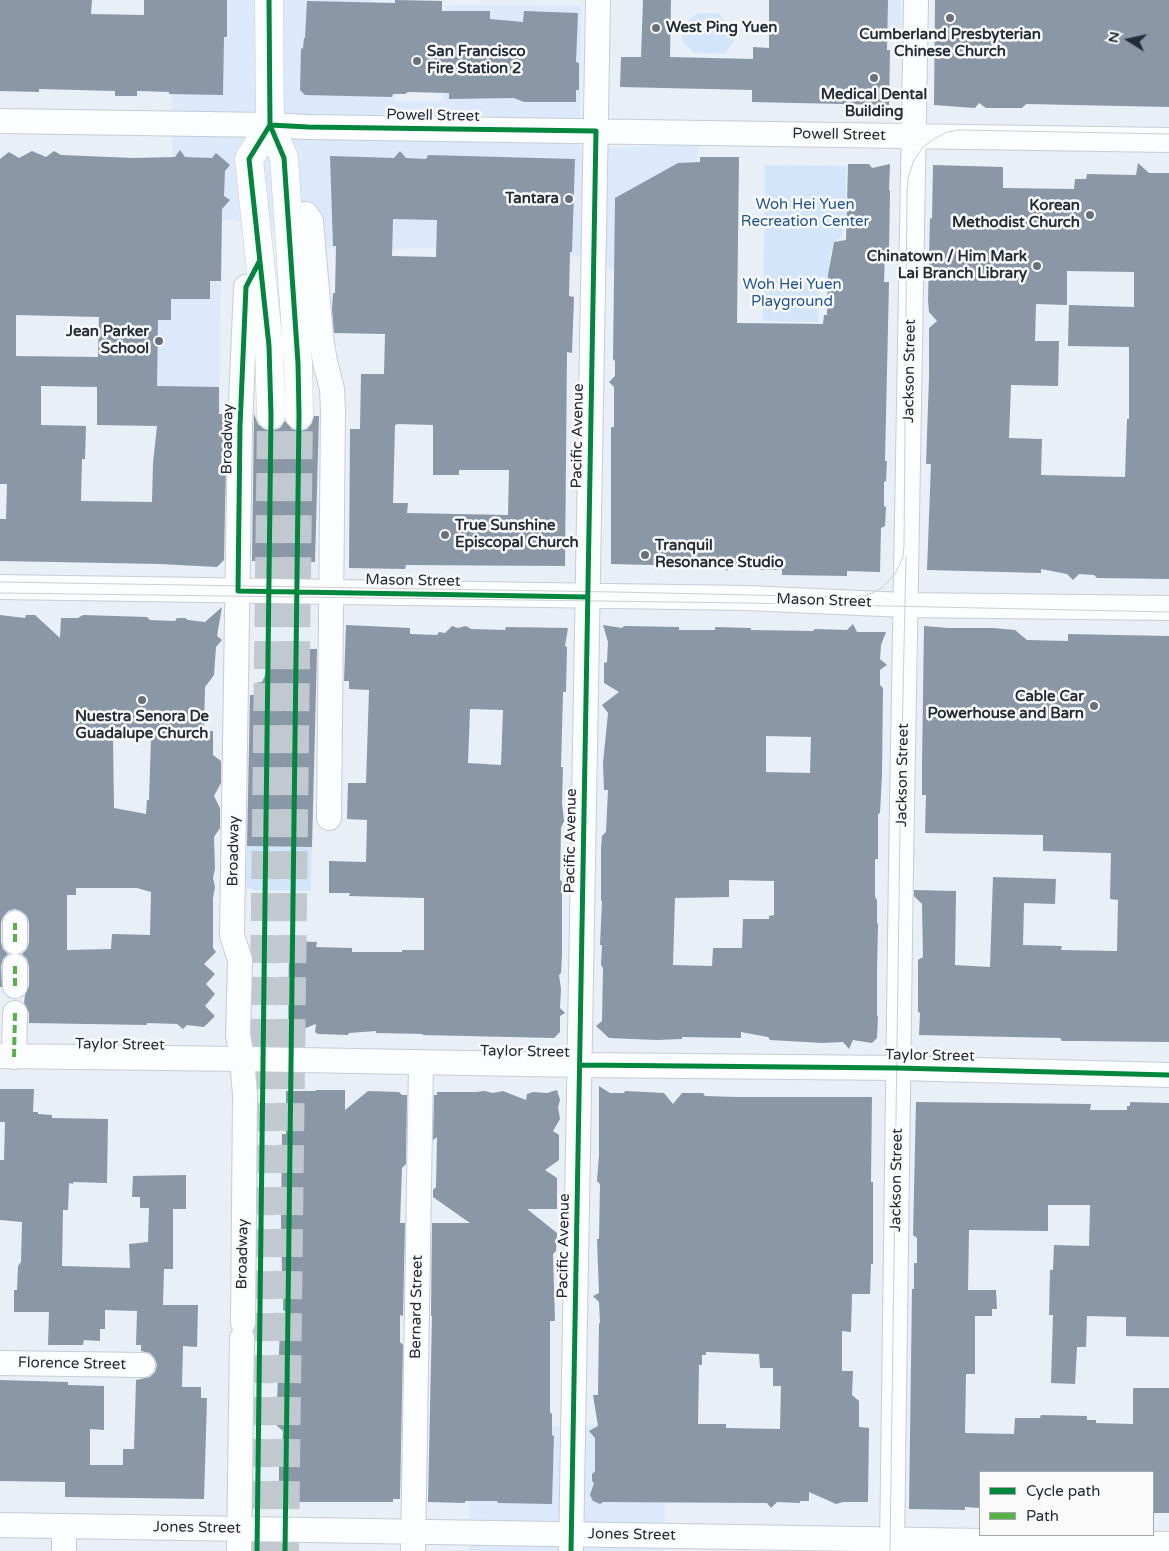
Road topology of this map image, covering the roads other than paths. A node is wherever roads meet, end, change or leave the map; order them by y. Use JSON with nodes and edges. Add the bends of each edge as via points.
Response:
{"nodes":[{"id":1,"x":269,"y":0,"type":"edge"},
{"id":2,"x":598,"y":0,"type":"edge"},
{"id":3,"x":916,"y":0,"type":"edge"},
{"id":4,"x":0,"y":121,"type":"edge"},
{"id":5,"x":270,"y":125,"type":"junction"},
{"id":6,"x":596,"y":131,"type":"junction"},
{"id":7,"x":912,"y":137,"type":"junction"},
{"id":8,"x":1169,"y":140,"type":"edge"},
{"id":9,"x":297,"y":212,"type":"junction"},
{"id":10,"x":259,"y":262,"type":"junction"},
{"id":11,"x":246,"y":287,"type":"joint"},
{"id":12,"x":271,"y":414,"type":"tunnel mouth"},
{"id":13,"x":299,"y":415,"type":"tunnel mouth"},
{"id":14,"x":0,"y":587,"type":"edge"},
{"id":15,"x":238,"y":591,"type":"junction"},
{"id":16,"x":332,"y":593,"type":"junction"},
{"id":17,"x":588,"y":597,"type":"junction"},
{"id":18,"x":906,"y":604,"type":"junction"},
{"id":19,"x":1169,"y":608,"type":"edge"},
{"id":20,"x":329,"y":818,"type":"dead end"},
{"id":21,"x":15,"y":1013,"type":"dead end"},
{"id":22,"x":7,"y":1056,"type":"edge"},
{"id":23,"x":242,"y":1058,"type":"junction"},
{"id":24,"x":420,"y":1063,"type":"junction"},
{"id":25,"x":580,"y":1065,"type":"junction"},
{"id":26,"x":899,"y":1068,"type":"junction"},
{"id":27,"x":1169,"y":1075,"type":"edge"},
{"id":28,"x":0,"y":1363,"type":"edge"},
{"id":29,"x":143,"y":1365,"type":"dead end"},
{"id":30,"x":2,"y":1520,"type":"edge"},
{"id":31,"x":64,"y":1526,"type":"junction"},
{"id":32,"x":239,"y":1540,"type":"edge"},
{"id":33,"x":413,"y":1541,"type":"edge"},
{"id":34,"x":572,"y":1543,"type":"edge"},
{"id":35,"x":1169,"y":1544,"type":"edge"},
{"id":36,"x":892,"y":1545,"type":"edge"},
{"id":37,"x":64,"y":1551,"type":"edge"}],
"edges":[{"from":1,"to":5,"type":"main road"},
{"from":2,"to":6,"type":"street","name":"Pacific Avenue"},
{"from":3,"to":7,"type":"street","name":"Jackson Street"},
{"from":4,"to":5,"type":"street","name":"Powell Street"},
{"from":5,"to":6,"type":"street","name":"Powell Street"},
{"from":5,"to":9,"type":"main road","via":[[284,158]]},
{"from":5,"to":10,"type":"main road","via":[[249,159]]},
{"from":6,"to":7,"type":"street","name":"Powell Street"},
{"from":6,"to":17,"type":"street","name":"Pacific Avenue"},
{"from":7,"to":8,"type":"street","name":"Powell Street"},
{"from":7,"to":18,"type":"street","name":"Jackson Street"},
{"from":9,"to":13,"type":"main road"},
{"from":9,"to":16,"type":"street","via":[[311,221],[324,362],[332,389]]},
{"from":10,"to":11,"type":"main road"},
{"from":10,"to":12,"type":"main road","via":[[269,346]]},
{"from":11,"to":15,"type":"street","name":"Broadway"},
{"from":14,"to":15,"type":"street","name":"Mason Street"},
{"from":15,"to":16,"type":"street","name":"Mason Street"},
{"from":15,"to":23,"type":"street","name":"Broadway","via":[[232,935],[240,960],[238,1035]]},
{"from":16,"to":17,"type":"street","name":"Mason Street"},
{"from":16,"to":20,"type":"street"},
{"from":17,"to":18,"type":"street","name":"Mason Street"},
{"from":17,"to":25,"type":"street","name":"Pacific Avenue"},
{"from":18,"to":19,"type":"street","name":"Mason Street"},
{"from":18,"to":26,"type":"street","name":"Jackson Street"},
{"from":21,"to":22,"type":"street"},
{"from":22,"to":23,"type":"street","name":"Taylor Street"},
{"from":23,"to":24,"type":"street","name":"Taylor Street"},
{"from":23,"to":32,"type":"street","name":"Broadway","via":[[245,1095]]},
{"from":24,"to":25,"type":"street","name":"Taylor Street"},
{"from":24,"to":33,"type":"street","name":"Bernard Street"},
{"from":25,"to":26,"type":"street","name":"Taylor Street"},
{"from":25,"to":34,"type":"street","name":"Pacific Avenue"},
{"from":26,"to":27,"type":"street","name":"Taylor Street"},
{"from":26,"to":36,"type":"street","name":"Jackson Street"},
{"from":28,"to":29,"type":"street","name":"Florence Street"},
{"from":30,"to":31,"type":"street","name":"Jones Street"},
{"from":31,"to":32,"type":"street","name":"Jones Street"},
{"from":31,"to":37,"type":"street"},
{"from":32,"to":33,"type":"street","name":"Jones Street"},
{"from":33,"to":34,"type":"street","name":"Jones Street"},
{"from":34,"to":36,"type":"street","name":"Jones Street"},
{"from":35,"to":36,"type":"street","name":"Jones Street"}]}
